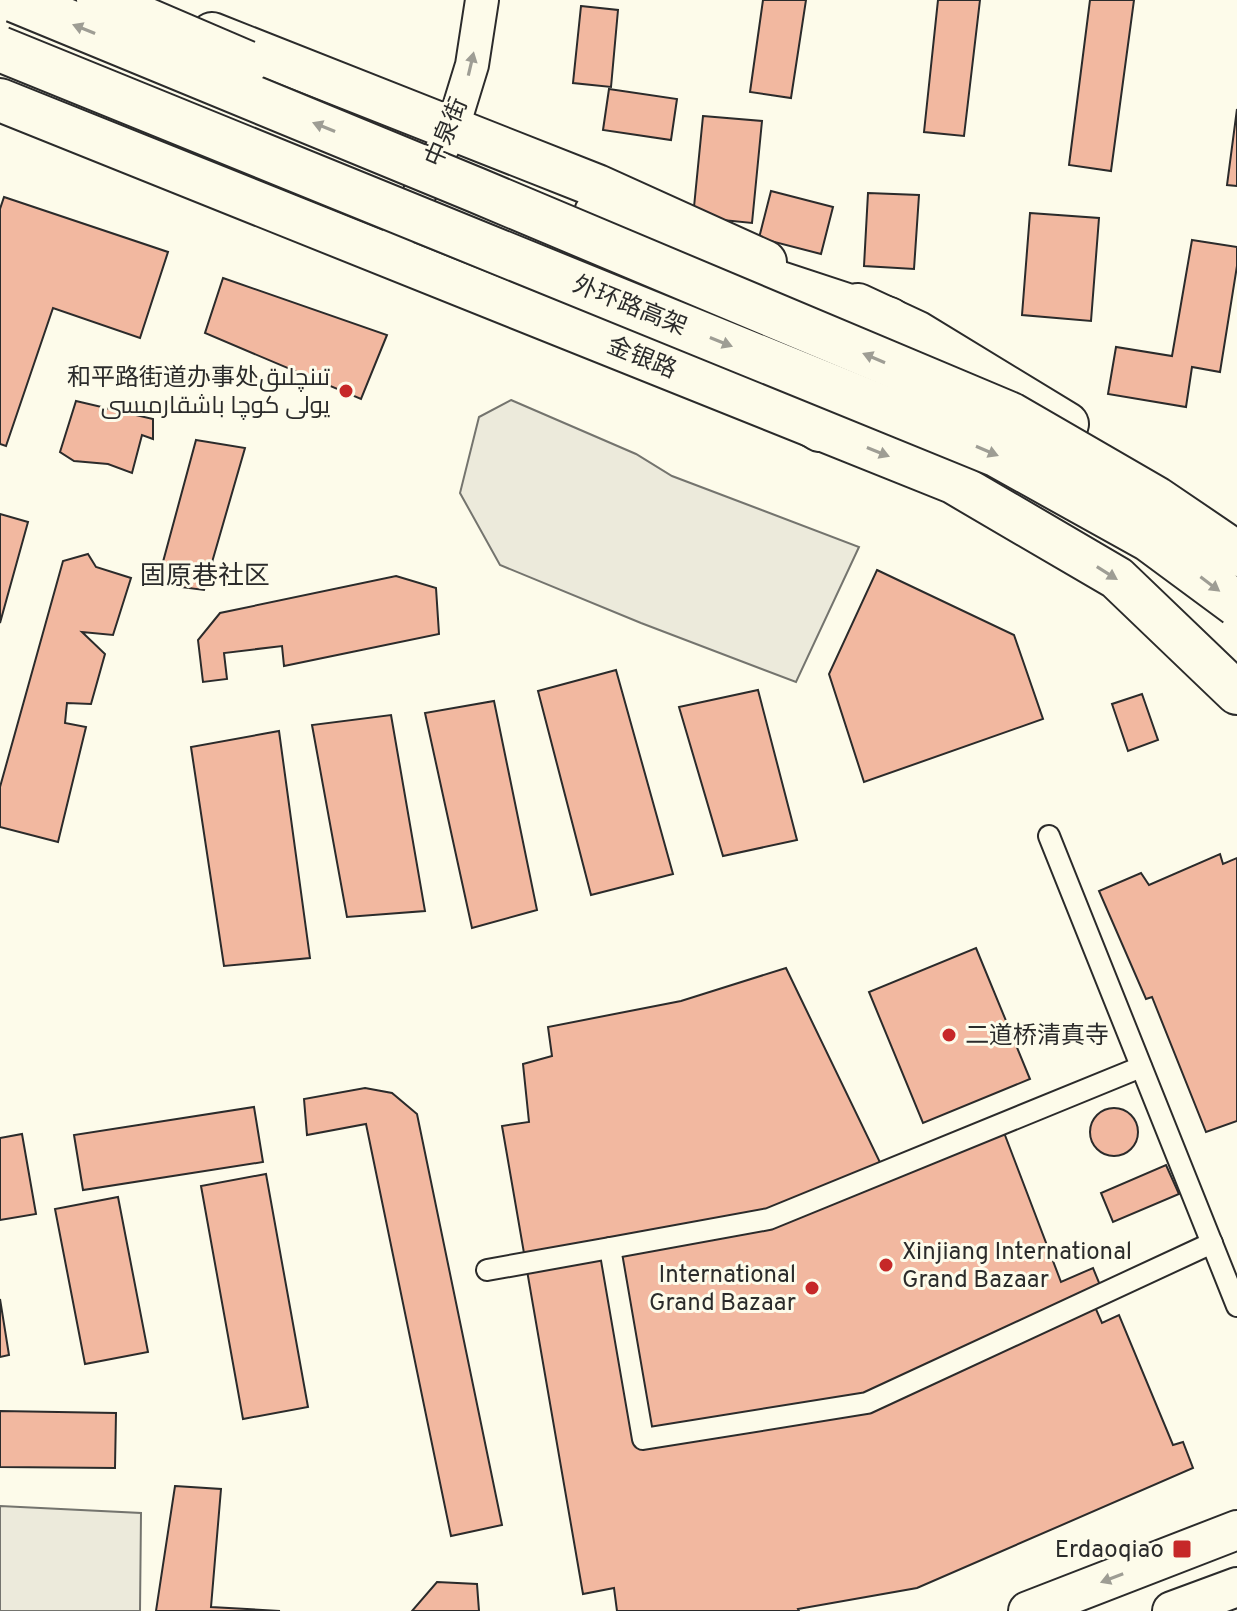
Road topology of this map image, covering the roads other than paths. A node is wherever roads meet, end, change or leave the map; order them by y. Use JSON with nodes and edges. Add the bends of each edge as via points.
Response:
{"nodes":[{"id":1,"x":15,"y":0,"type":"edge"},
{"id":2,"x":99,"y":0,"type":"edge"},
{"id":3,"x":123,"y":0,"type":"edge"},
{"id":4,"x":482,"y":0,"type":"edge"},
{"id":5,"x":0,"y":49,"type":"edge"},
{"id":6,"x":0,"y":76,"type":"edge"},
{"id":7,"x":0,"y":100,"type":"edge"},
{"id":8,"x":453,"y":127,"type":"junction"},
{"id":9,"x":388,"y":256,"type":"junction"},
{"id":10,"x":889,"y":320,"type":"junction"},
{"id":11,"x":820,"y":429,"type":"junction"},
{"id":12,"x":1237,"y":532,"type":"edge"},
{"id":13,"x":1237,"y":554,"type":"edge"},
{"id":14,"x":1237,"y":604,"type":"edge"},
{"id":15,"x":1237,"y":693,"type":"edge"},
{"id":16,"x":1049,"y":836,"type":"dead end"},
{"id":17,"x":1141,"y":1067,"type":"junction"},
{"id":18,"x":1212,"y":1243,"type":"junction"},
{"id":19,"x":610,"y":1248,"type":"junction"},
{"id":20,"x":487,"y":1270,"type":"dead end"},
{"id":21,"x":1237,"y":1306,"type":"edge"},
{"id":22,"x":1237,"y":1530,"type":"edge"},
{"id":23,"x":1237,"y":1587,"type":"edge"},
{"id":24,"x":1028,"y":1611,"type":"edge"},
{"id":25,"x":1172,"y":1611,"type":"edge"}],
"edges":[{"from":13,"to":1,"type":"highway","name":"外环路高架","one_way":true,"bridge":true,"via":[[1156,499],[1011,415]]},
{"from":2,"to":10,"type":"highway","bridge":true,"via":[[686,253]]},
{"from":3,"to":8,"type":"main road"},
{"from":8,"to":4,"type":"street","name":"中泉街","one_way":true,"via":[[472,65]]},
{"from":5,"to":14,"type":"highway","name":"外环路高架","one_way":true,"bridge":true,"via":[[996,454],[1149,539]]},
{"from":6,"to":11,"type":"highway","via":[[743,382]]},
{"from":7,"to":9,"type":"main road","name":"金银路"},
{"from":8,"to":9,"type":"street","name":"中泉街"},
{"from":8,"to":10,"type":"main road","via":[[597,186]]},
{"from":9,"to":11,"type":"main road","name":"金银路"},
{"from":10,"to":12,"type":"main road"},
{"from":11,"to":15,"type":"main road","name":"金银路","one_way":true,"via":[[953,482],[1117,578]]},
{"from":16,"to":17,"type":"street"},
{"from":17,"to":18,"type":"street"},
{"from":17,"to":19,"type":"street","via":[[769,1219]]},
{"from":18,"to":19,"type":"street","via":[[867,1403],[643,1439]]},
{"from":18,"to":21,"type":"street"},
{"from":19,"to":20,"type":"street"},
{"from":22,"to":24,"type":"main road","one_way":true},
{"from":23,"to":25,"type":"main road"}]}
